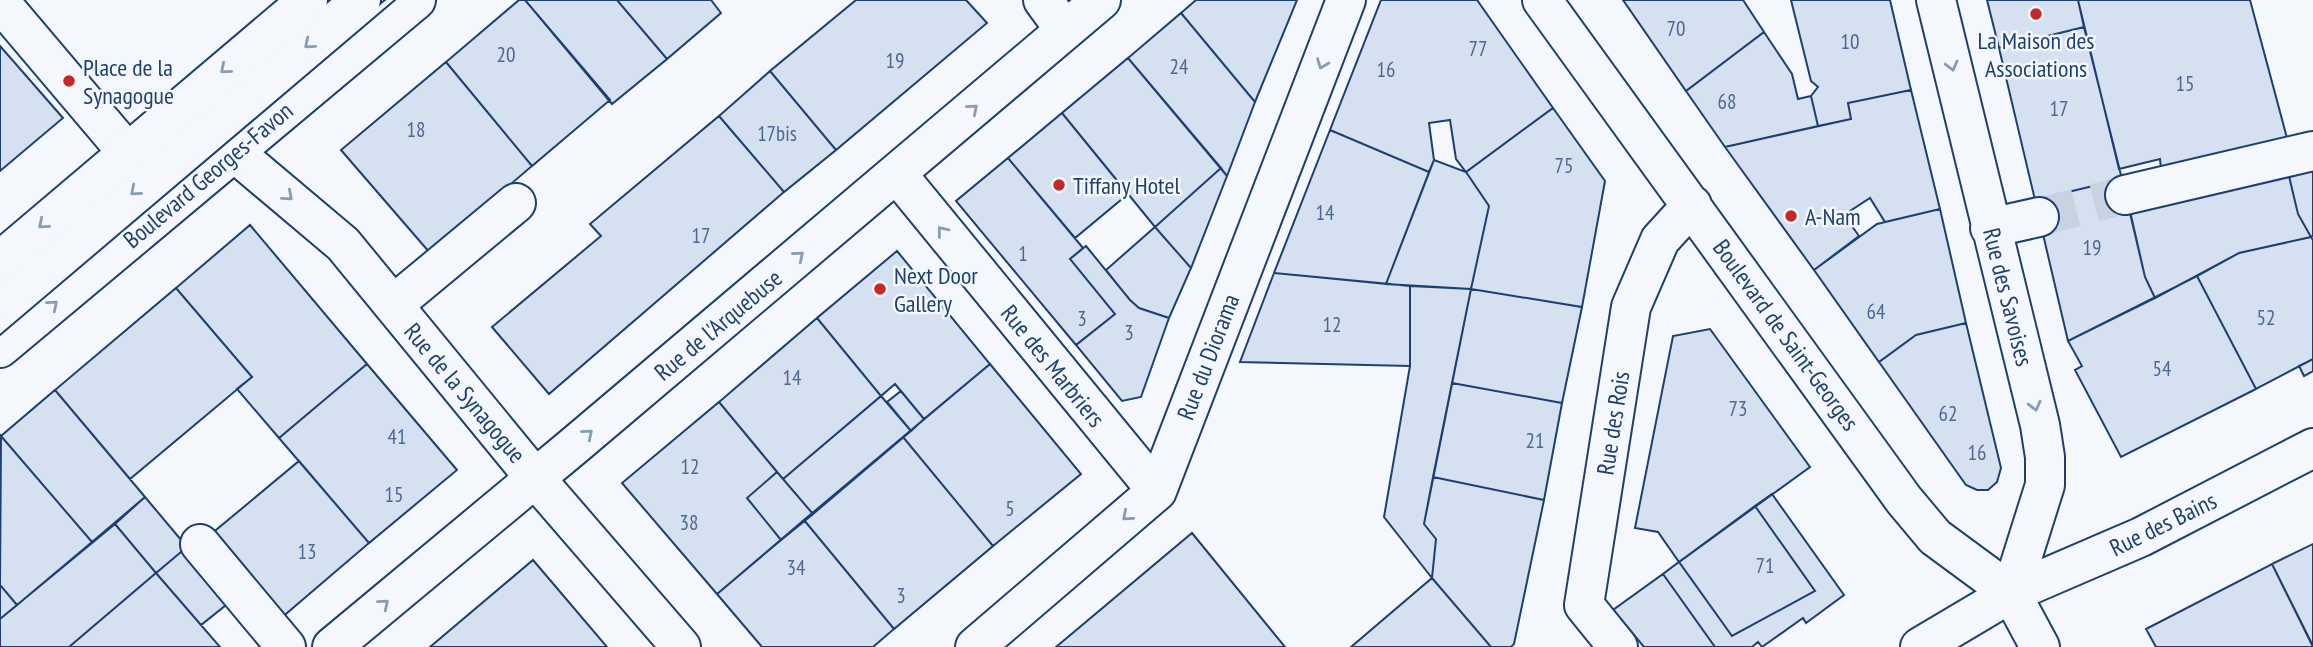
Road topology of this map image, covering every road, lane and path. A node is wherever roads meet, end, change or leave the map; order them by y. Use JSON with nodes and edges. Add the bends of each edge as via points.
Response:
{"nodes":[{"id":1,"x":362,"y":0,"type":"edge"},
{"id":2,"x":416,"y":0,"type":"edge"},
{"id":3,"x":1043,"y":0,"type":"edge"},
{"id":4,"x":1101,"y":0,"type":"edge"},
{"id":5,"x":1346,"y":0,"type":"edge"},
{"id":6,"x":1936,"y":0,"type":"edge"},
{"id":7,"x":0,"y":2,"type":"edge"},
{"id":8,"x":1545,"y":2,"type":"edge"},
{"id":9,"x":288,"y":6,"type":"edge"},
{"id":10,"x":1065,"y":30,"type":"junction"},
{"id":11,"x":2313,"y":151,"type":"edge"},
{"id":12,"x":127,"y":152,"type":"junction"},
{"id":13,"x":235,"y":153,"type":"junction"},
{"id":14,"x":897,"y":174,"type":"junction"},
{"id":15,"x":2125,"y":195,"type":"tunnel mouth"},
{"id":16,"x":516,"y":203,"type":"dead end"},
{"id":17,"x":1692,"y":205,"type":"junction"},
{"id":18,"x":2039,"y":216,"type":"tunnel mouth"},
{"id":19,"x":1990,"y":228,"type":"junction"},
{"id":20,"x":0,"y":261,"type":"edge"},
{"id":21,"x":0,"y":305,"type":"edge"},
{"id":22,"x":393,"y":305,"type":"junction"},
{"id":23,"x":0,"y":348,"type":"edge"},
{"id":24,"x":2313,"y":448,"type":"edge"},
{"id":25,"x":536,"y":478,"type":"junction"},
{"id":26,"x":1157,"y":491,"type":"junction"},
{"id":27,"x":200,"y":544,"type":"dead end"},
{"id":28,"x":2011,"y":593,"type":"junction"},
{"id":29,"x":286,"y":647,"type":"edge"},
{"id":30,"x":332,"y":647,"type":"edge"},
{"id":31,"x":681,"y":647,"type":"edge"},
{"id":32,"x":975,"y":647,"type":"edge"},
{"id":33,"x":1618,"y":647,"type":"edge"},
{"id":34,"x":1920,"y":647,"type":"edge"},
{"id":35,"x":2040,"y":647,"type":"edge"}],
"edges":[{"from":1,"to":21,"type":"street","one_way":true},
{"from":2,"to":13,"type":"street","name":"Boulevard Georges-Favon"},
{"from":3,"to":10,"type":"street"},
{"from":4,"to":10,"type":"street","name":"Rue de l'Arquebuse"},
{"from":5,"to":26,"type":"street","name":"Rue du Diorama","one_way":true},
{"from":6,"to":19,"type":"street","name":"Rue des Savoises","one_way":true},
{"from":7,"to":12,"type":"street"},
{"from":8,"to":17,"type":"street","name":"Boulevard de Saint-Georges"},
{"from":9,"to":12,"type":"street","one_way":true},
{"from":14,"to":10,"type":"street","name":"Rue de l'Arquebuse","one_way":true},
{"from":11,"to":15,"type":"street"},
{"from":12,"to":20,"type":"street","one_way":true},
{"from":13,"to":22,"type":"street","name":"Rue de la Synagogue","one_way":true,"via":[[343,244]]},
{"from":23,"to":13,"type":"street","name":"Boulevard Georges-Favon","one_way":true},
{"from":25,"to":14,"type":"street","name":"Rue de l'Arquebuse","one_way":true},
{"from":26,"to":14,"type":"street","name":"Rue des Marbriers","one_way":true},
{"from":16,"to":22,"type":"street"},
{"from":17,"to":28,"type":"street","name":"Boulevard de Saint-Georges","via":[[1935,537]]},
{"from":17,"to":33,"type":"street","name":"Rue des Rois","via":[[1660,240],[1631,307],[1584,605]]},
{"from":18,"to":19,"type":"street"},
{"from":19,"to":28,"type":"street","name":"Rue des Savoises","one_way":true,"via":[[2045,457],[2045,485]]},
{"from":22,"to":25,"type":"street","name":"Rue de la Synagogue"},
{"from":24,"to":28,"type":"street","name":"Rue des Bains","via":[[2141,537]]},
{"from":30,"to":25,"type":"street","name":"Rue de l'Arquebuse","one_way":true},
{"from":25,"to":31,"type":"street","name":"Rue de la Synagogue"},
{"from":26,"to":32,"type":"street","name":"Rue du Diorama","one_way":true},
{"from":27,"to":29,"type":"street"},
{"from":28,"to":34,"type":"street"},
{"from":28,"to":35,"type":"street","name":"Boulevard de Saint-Georges"}]}
